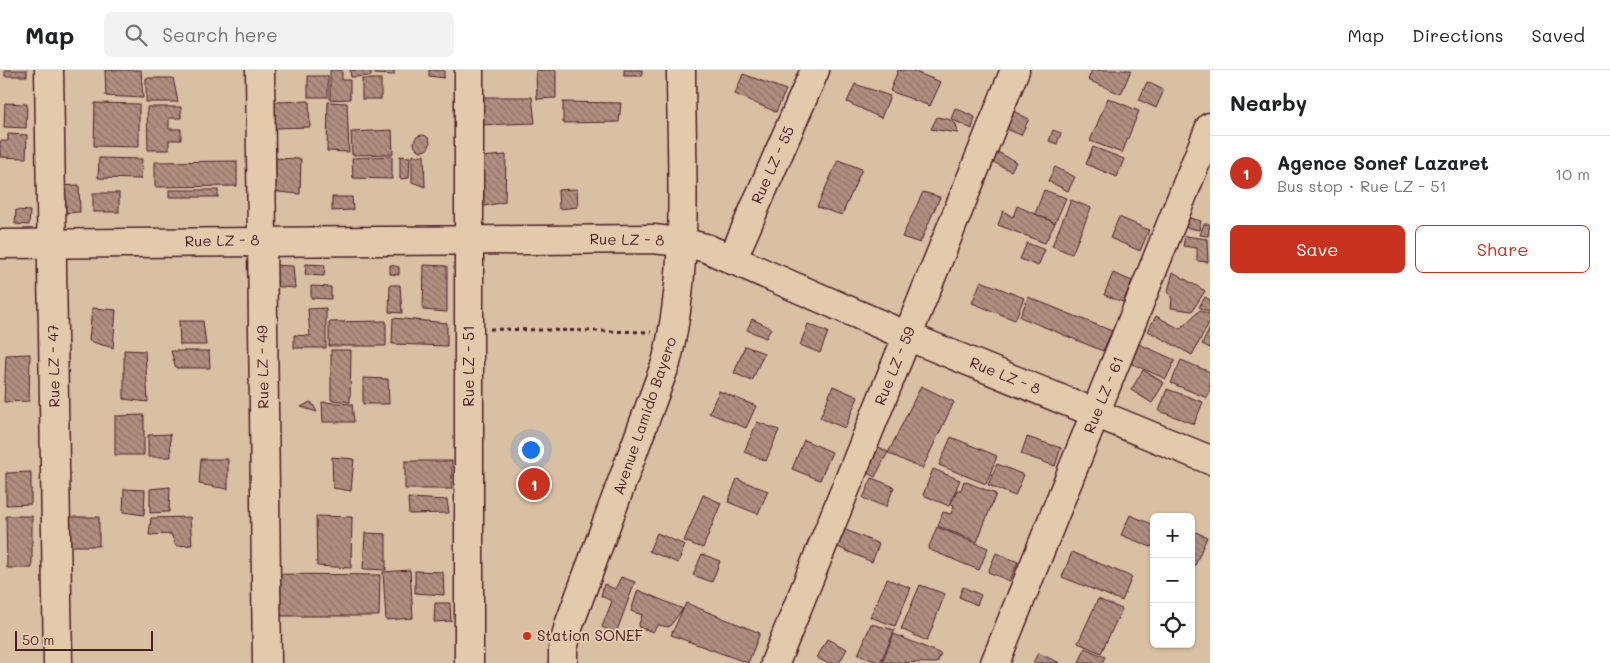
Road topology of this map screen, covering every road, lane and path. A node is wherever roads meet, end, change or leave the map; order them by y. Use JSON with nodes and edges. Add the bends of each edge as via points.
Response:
{"nodes":[{"id":1,"x":49,"y":70,"type":"edge"},
{"id":2,"x":260,"y":70,"type":"edge"},
{"id":3,"x":470,"y":70,"type":"edge"},
{"id":4,"x":681,"y":70,"type":"edge"},
{"id":5,"x":815,"y":70,"type":"edge"},
{"id":6,"x":1015,"y":70,"type":"edge"},
{"id":7,"x":1210,"y":127,"type":"edge"},
{"id":8,"x":261,"y":240,"type":"junction"},
{"id":9,"x":469,"y":240,"type":"junction"},
{"id":10,"x":681,"y":242,"type":"junction"},
{"id":11,"x":52,"y":243,"type":"junction"},
{"id":12,"x":0,"y":244,"type":"edge"},
{"id":13,"x":732,"y":260,"type":"junction"},
{"id":14,"x":469,"y":329,"type":"junction"},
{"id":15,"x":674,"y":332,"type":"junction"},
{"id":16,"x":907,"y":336,"type":"junction"},
{"id":17,"x":1096,"y":414,"type":"junction"},
{"id":18,"x":1210,"y":460,"type":"edge"},
{"id":19,"x":58,"y":663,"type":"edge"},
{"id":20,"x":267,"y":663,"type":"edge"},
{"id":21,"x":469,"y":663,"type":"edge"},
{"id":22,"x":564,"y":663,"type":"edge"},
{"id":23,"x":775,"y":663,"type":"edge"},
{"id":24,"x":995,"y":663,"type":"edge"}],
"edges":[{"from":1,"to":11,"type":"street","name":"Rue LZ - 47"},
{"from":2,"to":8,"type":"street","name":"Rue LZ - 49"},
{"from":3,"to":9,"type":"street","name":"Rue LZ - 51"},
{"from":4,"to":10,"type":"street","name":"Avenue Lamido Bayero"},
{"from":5,"to":13,"type":"street","name":"Rue LZ - 55"},
{"from":6,"to":16,"type":"street","name":"Rue LZ - 59"},
{"from":7,"to":17,"type":"street","name":"Rue LZ - 61"},
{"from":8,"to":9,"type":"street","name":"Rue LZ - 8"},
{"from":8,"to":11,"type":"street","name":"Rue LZ - 8"},
{"from":8,"to":20,"type":"street","name":"Rue LZ - 49"},
{"from":9,"to":10,"type":"street","name":"Rue LZ - 8","via":[[653,239]]},
{"from":9,"to":14,"type":"street","name":"Rue LZ - 51"},
{"from":10,"to":13,"type":"street","name":"Rue LZ - 8","via":[[706,248]]},
{"from":10,"to":15,"type":"street","name":"Avenue Lamido Bayero"},
{"from":11,"to":12,"type":"street","name":"Rue LZ - 8"},
{"from":11,"to":19,"type":"street","name":"Rue LZ - 47"},
{"from":13,"to":16,"type":"street","name":"Rue LZ - 8"},
{"from":14,"to":15,"type":"path"},
{"from":14,"to":21,"type":"street","name":"Rue LZ - 51"},
{"from":15,"to":22,"type":"street","name":"Avenue Lamido Bayero","via":[[666,363],[569,625],[563,649]]},
{"from":16,"to":17,"type":"street","name":"Rue LZ - 8"},
{"from":16,"to":23,"type":"street","name":"Rue LZ - 59"},
{"from":17,"to":18,"type":"street","name":"Rue LZ - 8"},
{"from":17,"to":24,"type":"street","name":"Rue LZ - 61"}]}
